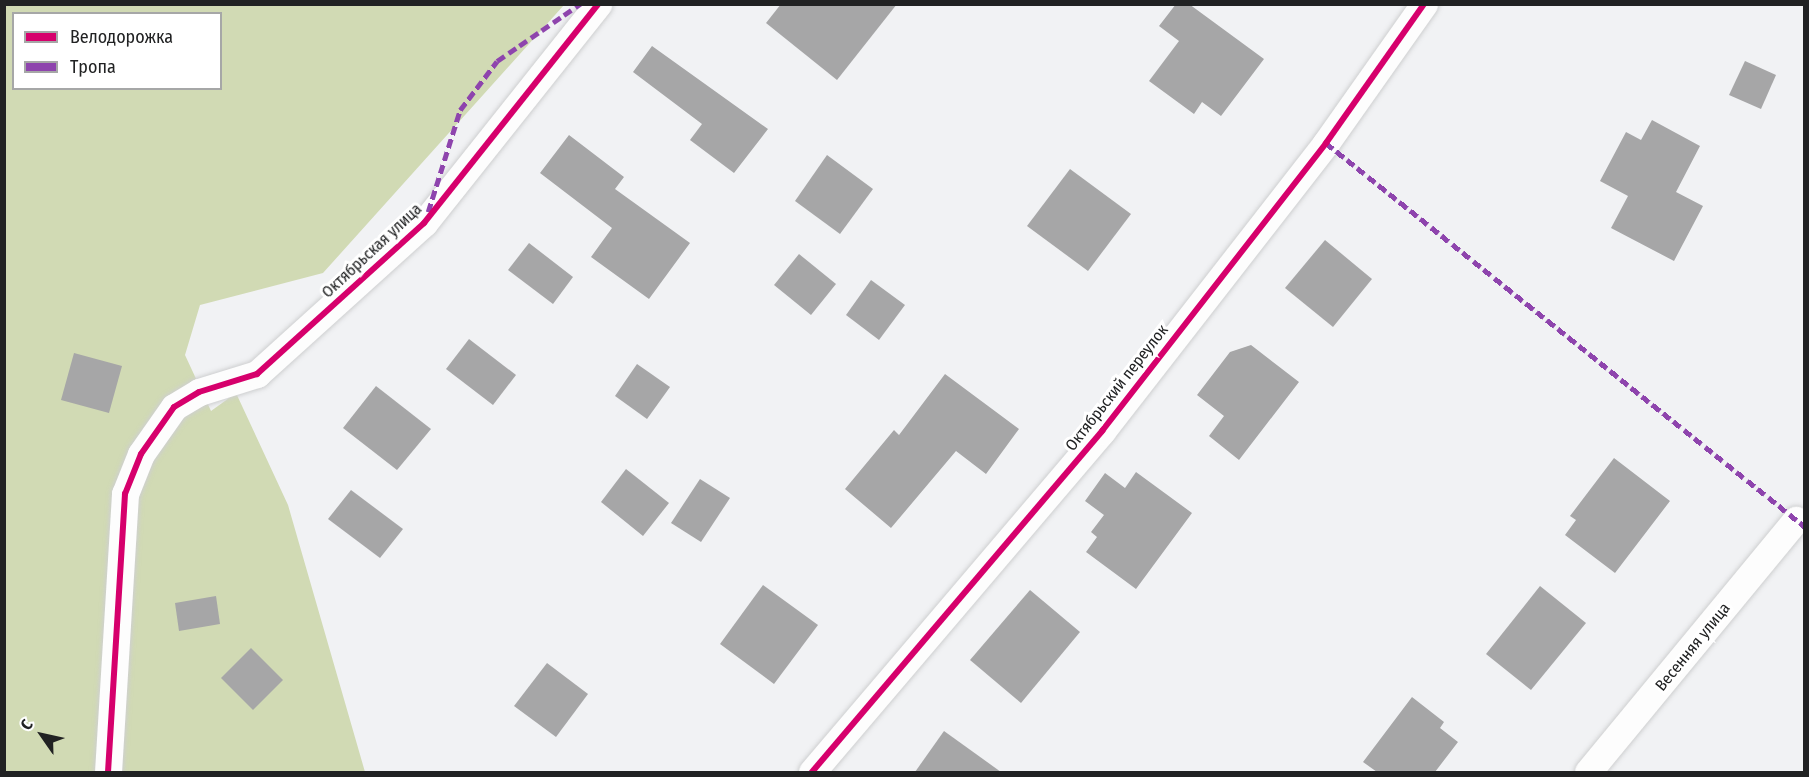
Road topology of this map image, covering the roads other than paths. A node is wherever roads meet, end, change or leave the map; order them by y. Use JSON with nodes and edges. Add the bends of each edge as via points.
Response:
{"nodes":[{"id":1,"x":598,"y":4,"type":"edge"},
{"id":2,"x":1424,"y":4,"type":"edge"},
{"id":3,"x":1796,"y":520,"type":"dead end"},
{"id":4,"x":108,"y":772,"type":"edge"},
{"id":5,"x":812,"y":772,"type":"edge"},
{"id":6,"x":1588,"y":772,"type":"edge"}],
"edges":[{"from":1,"to":4,"type":"street","name":"Октябрьская улица","via":[[424,223],[257,374],[199,392],[174,407],[141,454],[125,494]]},
{"from":2,"to":5,"type":"street","name":"Октябрьский переулок","via":[[1326,143],[1102,431]]},
{"from":3,"to":6,"type":"street","name":"Весенняя улица"}]}
